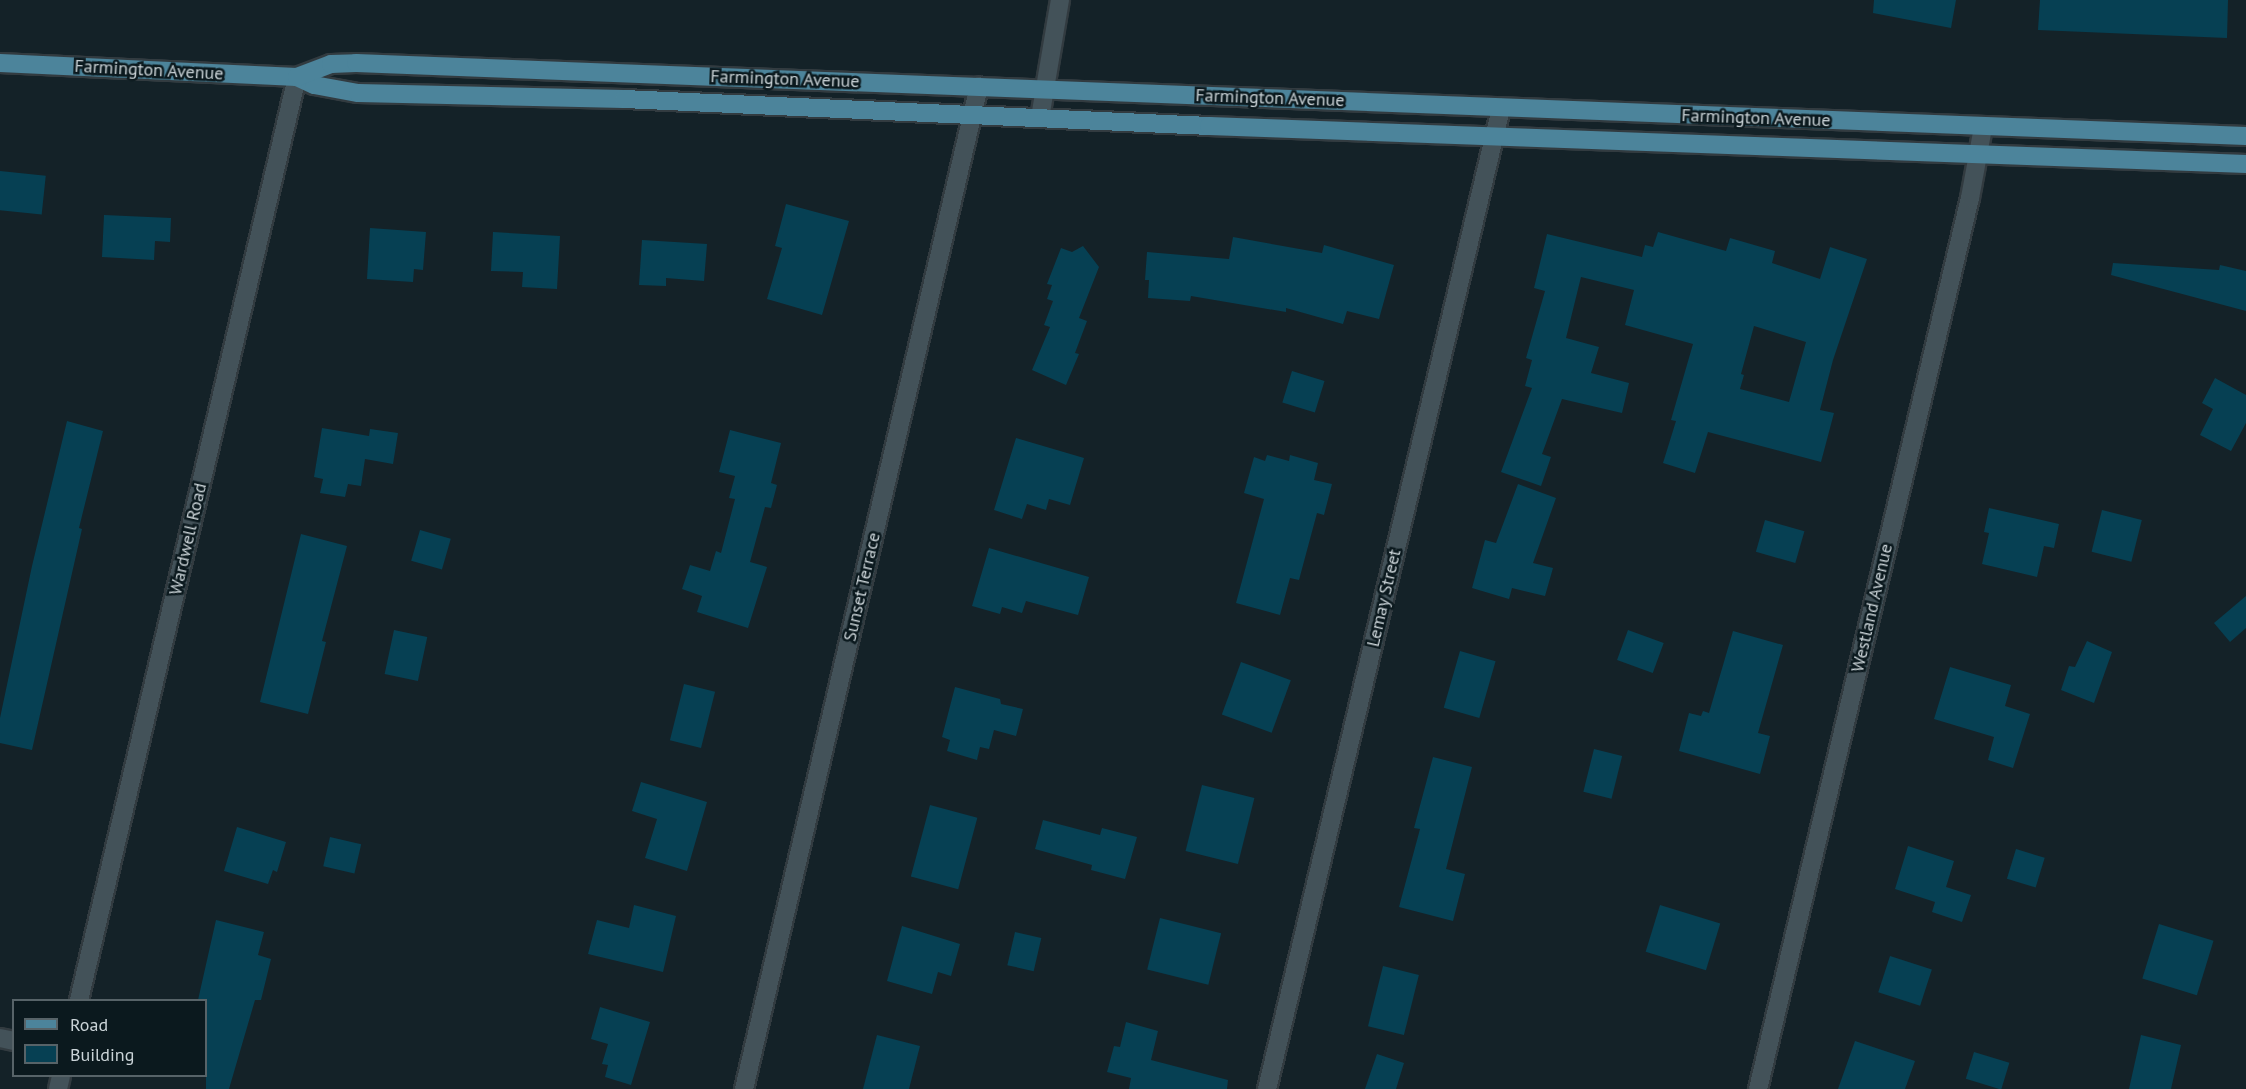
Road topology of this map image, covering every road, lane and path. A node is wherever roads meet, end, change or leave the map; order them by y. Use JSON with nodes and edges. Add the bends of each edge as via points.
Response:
{"nodes":[{"id":1,"x":1060,"y":0,"type":"edge"},
{"id":2,"x":0,"y":63,"type":"edge"},
{"id":3,"x":297,"y":77,"type":"junction"},
{"id":4,"x":979,"y":86,"type":"junction"},
{"id":5,"x":1044,"y":89,"type":"junction"},
{"id":6,"x":1501,"y":108,"type":"junction"},
{"id":7,"x":972,"y":116,"type":"junction"},
{"id":8,"x":1040,"y":118,"type":"junction"},
{"id":9,"x":1983,"y":127,"type":"junction"},
{"id":10,"x":1495,"y":136,"type":"junction"},
{"id":11,"x":2246,"y":136,"type":"edge"},
{"id":12,"x":1978,"y":154,"type":"junction"},
{"id":13,"x":2246,"y":164,"type":"edge"},
{"id":14,"x":79,"y":999,"type":"edge"},
{"id":15,"x":744,"y":1089,"type":"edge"},
{"id":16,"x":1268,"y":1089,"type":"edge"},
{"id":17,"x":1758,"y":1089,"type":"edge"}],
"edges":[{"from":1,"to":5,"type":"street"},
{"from":2,"to":3,"type":"main road","name":"Farmington Avenue"},
{"from":3,"to":4,"type":"main road","name":"Farmington Avenue","via":[[331,64],[349,63]]},
{"from":3,"to":7,"type":"main road","name":"Farmington Avenue","via":[[314,85],[358,93],[624,99]]},
{"from":3,"to":14,"type":"street","name":"Wardwell Road"},
{"from":4,"to":5,"type":"main road","name":"Farmington Avenue"},
{"from":4,"to":7,"type":"street","name":"Sunset Terrace"},
{"from":5,"to":6,"type":"main road","name":"Farmington Avenue"},
{"from":5,"to":8,"type":"street"},
{"from":6,"to":9,"type":"main road","name":"Farmington Avenue"},
{"from":6,"to":10,"type":"street","name":"Lemay Street"},
{"from":7,"to":8,"type":"main road","name":"Farmington Avenue"},
{"from":7,"to":15,"type":"street","name":"Sunset Terrace"},
{"from":8,"to":10,"type":"main road","name":"Farmington Avenue"},
{"from":9,"to":11,"type":"main road","name":"Farmington Avenue"},
{"from":9,"to":12,"type":"street","name":"Westland Avenue"},
{"from":10,"to":12,"type":"main road","name":"Farmington Avenue"},
{"from":10,"to":16,"type":"street","name":"Lemay Street"},
{"from":12,"to":13,"type":"main road","name":"Farmington Avenue"},
{"from":12,"to":17,"type":"street","name":"Westland Avenue"}]}
